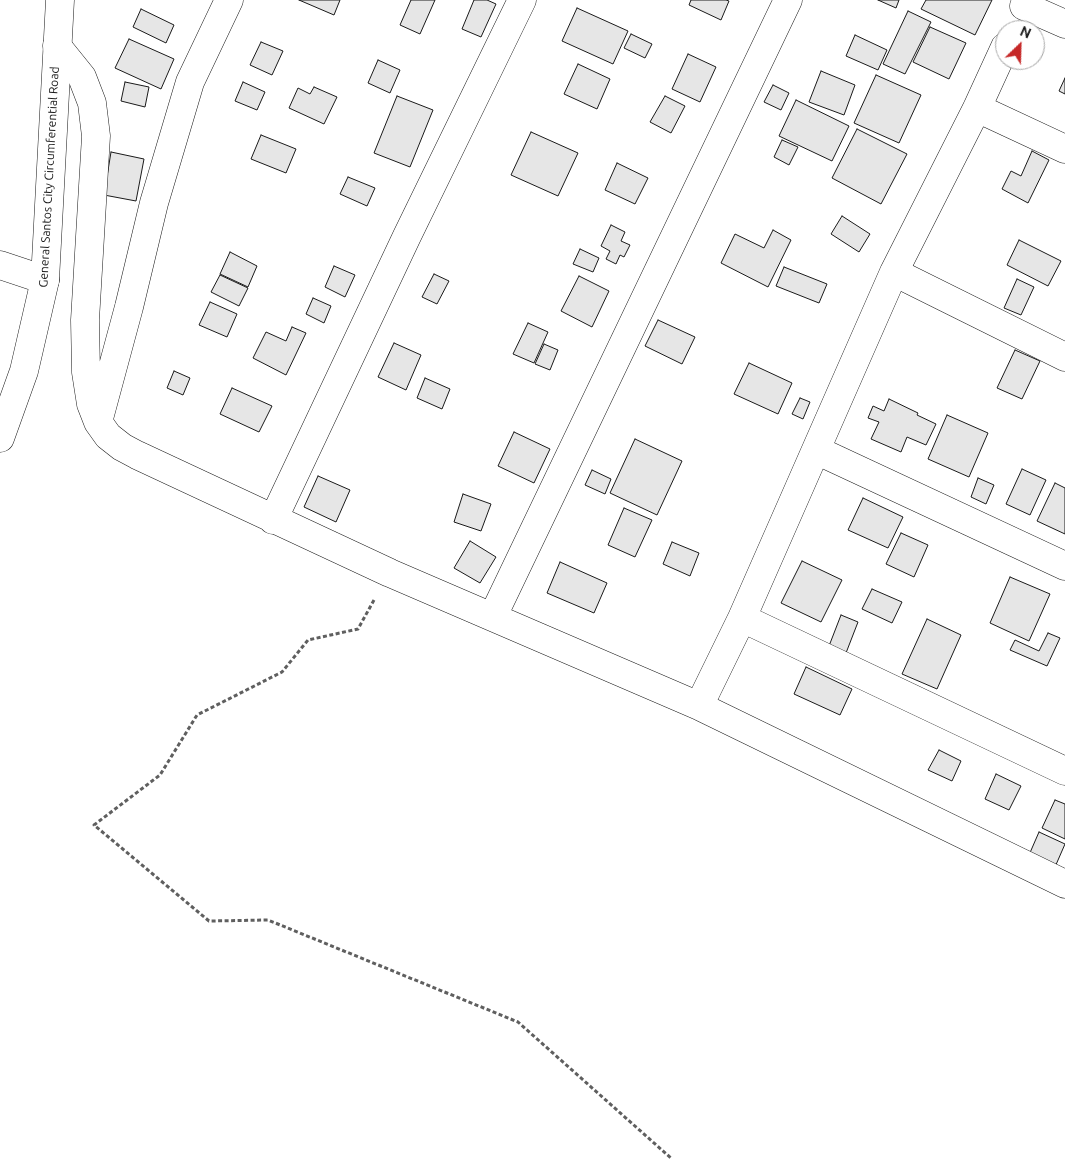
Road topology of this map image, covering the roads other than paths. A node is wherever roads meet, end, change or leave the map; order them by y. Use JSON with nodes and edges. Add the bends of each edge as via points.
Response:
{"nodes":[{"id":1,"x":60,"y":0,"type":"edge"},
{"id":2,"x":229,"y":0,"type":"edge"},
{"id":3,"x":522,"y":0,"type":"edge"},
{"id":4,"x":788,"y":0,"type":"edge"},
{"id":5,"x":1025,"y":3,"type":"edge"},
{"id":6,"x":1017,"y":20,"type":"edge"},
{"id":7,"x":1065,"y":24,"type":"edge"},
{"id":8,"x":57,"y":46,"type":"junction"},
{"id":9,"x":995,"y":68,"type":"edge"},
{"id":10,"x":977,"y":108,"type":"junction"},
{"id":11,"x":1065,"y":149,"type":"edge"},
{"id":12,"x":0,"y":265,"type":"edge"},
{"id":13,"x":894,"y":272,"type":"junction"},
{"id":14,"x":45,"y":280,"type":"junction"},
{"id":15,"x":1065,"y":357,"type":"edge"},
{"id":16,"x":98,"y":422,"type":"junction"},
{"id":17,"x":0,"y":438,"type":"edge"},
{"id":18,"x":816,"y":450,"type":"junction"},
{"id":19,"x":273,"y":520,"type":"junction"},
{"id":20,"x":1065,"y":566,"type":"edge"},
{"id":21,"x":493,"y":616,"type":"junction"},
{"id":22,"x":742,"y":618,"type":"junction"},
{"id":23,"x":699,"y":706,"type":"junction"},
{"id":24,"x":1065,"y":770,"type":"edge"},
{"id":25,"x":1065,"y":884,"type":"edge"}],
"edges":[{"from":1,"to":8,"type":"street","name":"General Santos City Circumferential Road"},
{"from":2,"to":16,"type":"street","via":[[190,82],[154,203]]},
{"from":3,"to":19,"type":"street"},
{"from":4,"to":21,"type":"street"},
{"from":5,"to":6,"type":"street"},
{"from":5,"to":7,"type":"street"},
{"from":8,"to":14,"type":"street","name":"General Santos City Circumferential Road"},
{"from":8,"to":16,"type":"street","via":[[82,77],[92,103],[96,136],[85,320],[86,372],[91,404]]},
{"from":9,"to":10,"type":"street"},
{"from":10,"to":11,"type":"street"},
{"from":10,"to":13,"type":"street"},
{"from":12,"to":14,"type":"street"},
{"from":13,"to":15,"type":"street"},
{"from":13,"to":18,"type":"street"},
{"from":14,"to":17,"type":"street","name":"General Santos City Circumferential Road","via":[[24,371]]},
{"from":16,"to":19,"type":"street","via":[[122,447]]},
{"from":18,"to":20,"type":"street"},
{"from":18,"to":22,"type":"street"},
{"from":19,"to":21,"type":"street"},
{"from":21,"to":23,"type":"street"},
{"from":22,"to":23,"type":"street"},
{"from":22,"to":24,"type":"street"},
{"from":23,"to":25,"type":"street"}]}
